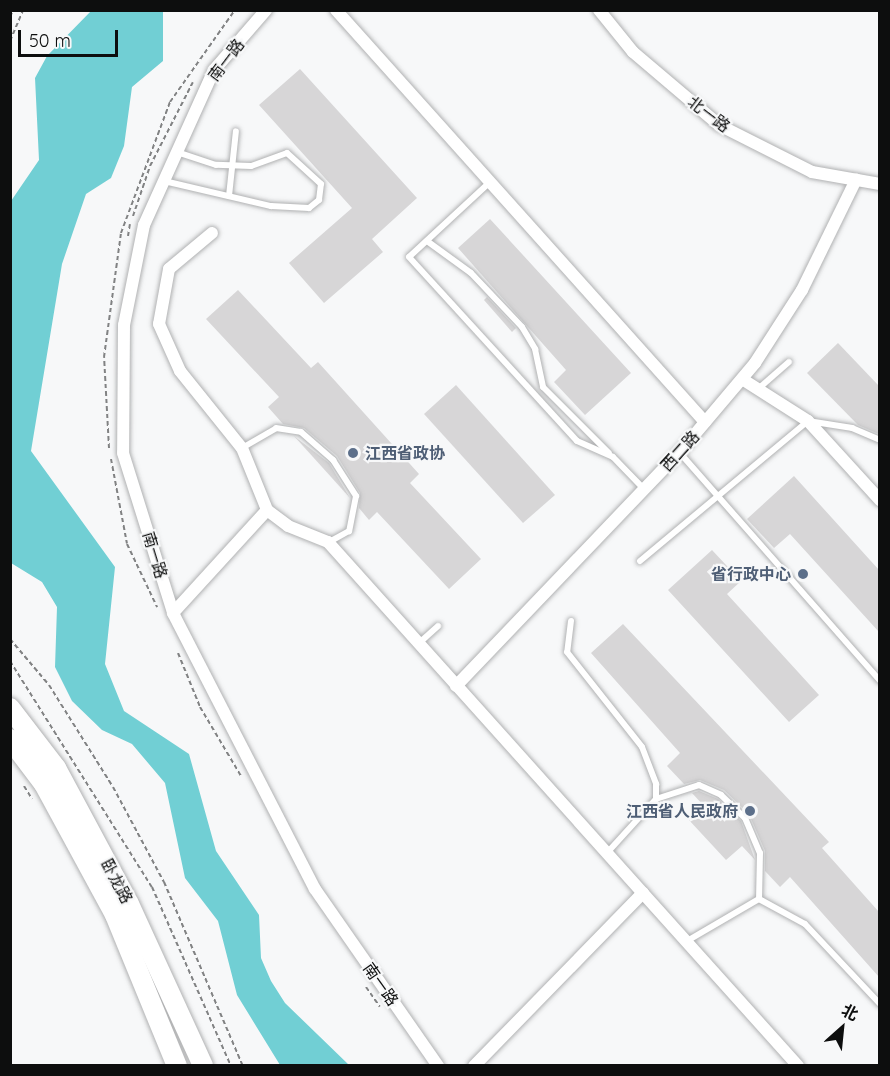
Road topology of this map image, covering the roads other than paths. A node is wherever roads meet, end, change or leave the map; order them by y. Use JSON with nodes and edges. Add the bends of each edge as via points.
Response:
{"nodes":[{"id":1,"x":266,"y":10,"type":"edge"},
{"id":2,"x":336,"y":10,"type":"edge"},
{"id":3,"x":599,"y":10,"type":"edge"},
{"id":4,"x":236,"y":131,"type":"dead end"},
{"id":5,"x":176,"y":152,"type":"junction"},
{"id":6,"x":232,"y":166,"type":"junction"},
{"id":7,"x":856,"y":180,"type":"junction"},
{"id":8,"x":164,"y":181,"type":"junction"},
{"id":9,"x":490,"y":182,"type":"junction"},
{"id":10,"x":879,"y":184,"type":"edge"},
{"id":11,"x":229,"y":196,"type":"junction"},
{"id":12,"x":212,"y":233,"type":"dead end"},
{"id":13,"x":427,"y":241,"type":"junction"},
{"id":14,"x":789,"y":362,"type":"dead end"},
{"id":15,"x":742,"y":379,"type":"junction"},
{"id":16,"x":758,"y":389,"type":"junction"},
{"id":17,"x":808,"y":421,"type":"junction"},
{"id":18,"x":705,"y":422,"type":"junction"},
{"id":19,"x":879,"y":440,"type":"edge"},
{"id":20,"x":242,"y":448,"type":"junction"},
{"id":21,"x":679,"y":453,"type":"junction"},
{"id":22,"x":613,"y":457,"type":"junction"},
{"id":23,"x":644,"y":489,"type":"junction"},
{"id":24,"x":718,"y":496,"type":"junction"},
{"id":25,"x":879,"y":500,"type":"edge"},
{"id":26,"x":267,"y":510,"type":"junction"},
{"id":27,"x":328,"y":542,"type":"junction"},
{"id":28,"x":640,"y":561,"type":"dead end"},
{"id":29,"x":168,"y":610,"type":"junction"},
{"id":30,"x":571,"y":621,"type":"dead end"},
{"id":31,"x":438,"y":626,"type":"dead end"},
{"id":32,"x":418,"y":644,"type":"junction"},
{"id":33,"x":879,"y":681,"type":"edge"},
{"id":34,"x":456,"y":687,"type":"junction"},
{"id":35,"x":10,"y":708,"type":"edge"},
{"id":36,"x":10,"y":739,"type":"edge"},
{"id":37,"x":656,"y":799,"type":"junction"},
{"id":38,"x":607,"y":854,"type":"junction"},
{"id":39,"x":643,"y":893,"type":"junction"},
{"id":40,"x":759,"y":898,"type":"junction"},
{"id":41,"x":686,"y":942,"type":"junction"},
{"id":42,"x":879,"y":1004,"type":"edge"},
{"id":43,"x":177,"y":1065,"type":"edge"},
{"id":44,"x":203,"y":1065,"type":"edge"},
{"id":45,"x":438,"y":1065,"type":"edge"},
{"id":46,"x":474,"y":1065,"type":"edge"},
{"id":47,"x":798,"y":1065,"type":"edge"}],
"edges":[{"from":1,"to":5,"type":"street","name":"南一路","via":[[214,70]]},
{"from":2,"to":9,"type":"street"},
{"from":3,"to":7,"type":"street","name":"北一路","via":[[633,52],[719,125],[812,172]]},
{"from":4,"to":6,"type":"lane"},
{"from":5,"to":6,"type":"lane"},
{"from":5,"to":8,"type":"street","name":"南一路"},
{"from":6,"to":11,"type":"lane"},
{"from":6,"to":11,"type":"lane","via":[[251,166],[287,153],[321,184],[319,201],[309,208]]},
{"from":7,"to":10,"type":"street","name":"北一路"},
{"from":7,"to":15,"type":"street","name":"西二路","via":[[802,290]]},
{"from":8,"to":11,"type":"lane"},
{"from":8,"to":29,"type":"street","name":"南一路","via":[[144,225],[124,325],[123,453]]},
{"from":9,"to":13,"type":"lane"},
{"from":9,"to":18,"type":"street"},
{"from":12,"to":20,"type":"street","via":[[169,269],[159,324],[180,371]]},
{"from":13,"to":22,"type":"lane","via":[[471,273],[522,327],[535,349],[543,387]]},
{"from":13,"to":22,"type":"lane","via":[[409,257],[577,441]]},
{"from":14,"to":16,"type":"lane"},
{"from":15,"to":16,"type":"street"},
{"from":15,"to":18,"type":"street","name":"西二路"},
{"from":16,"to":17,"type":"street"},
{"from":17,"to":19,"type":"lane","via":[[852,428]]},
{"from":17,"to":24,"type":"lane"},
{"from":17,"to":25,"type":"street"},
{"from":18,"to":21,"type":"street","name":"西二路"},
{"from":20,"to":26,"type":"street"},
{"from":20,"to":27,"type":"lane","via":[[276,428],[301,432],[333,460],[356,496],[349,531]]},
{"from":21,"to":23,"type":"street","name":"西二路"},
{"from":21,"to":24,"type":"lane"},
{"from":22,"to":23,"type":"lane"},
{"from":23,"to":34,"type":"street","name":"西二路"},
{"from":24,"to":28,"type":"lane"},
{"from":24,"to":33,"type":"lane"},
{"from":26,"to":27,"type":"street","via":[[288,526]]},
{"from":26,"to":29,"type":"street"},
{"from":27,"to":32,"type":"street"},
{"from":29,"to":45,"type":"street","name":"南一路","via":[[315,889]]},
{"from":30,"to":37,"type":"lane","via":[[567,652],[642,747],[652,768]]},
{"from":31,"to":32,"type":"lane"},
{"from":32,"to":34,"type":"street"},
{"from":34,"to":38,"type":"street"},
{"from":35,"to":44,"type":"main road","name":"卧龙路","via":[[62,778],[129,904]]},
{"from":36,"to":43,"type":"main road","name":"卧龙路","via":[[44,784],[115,915]]},
{"from":37,"to":38,"type":"lane"},
{"from":37,"to":40,"type":"lane","via":[[699,785],[721,795],[745,818],[760,853]]},
{"from":38,"to":39,"type":"street"},
{"from":39,"to":41,"type":"street"},
{"from":39,"to":46,"type":"street"},
{"from":40,"to":41,"type":"lane"},
{"from":40,"to":42,"type":"lane","via":[[805,924]]},
{"from":41,"to":47,"type":"street"}]}
